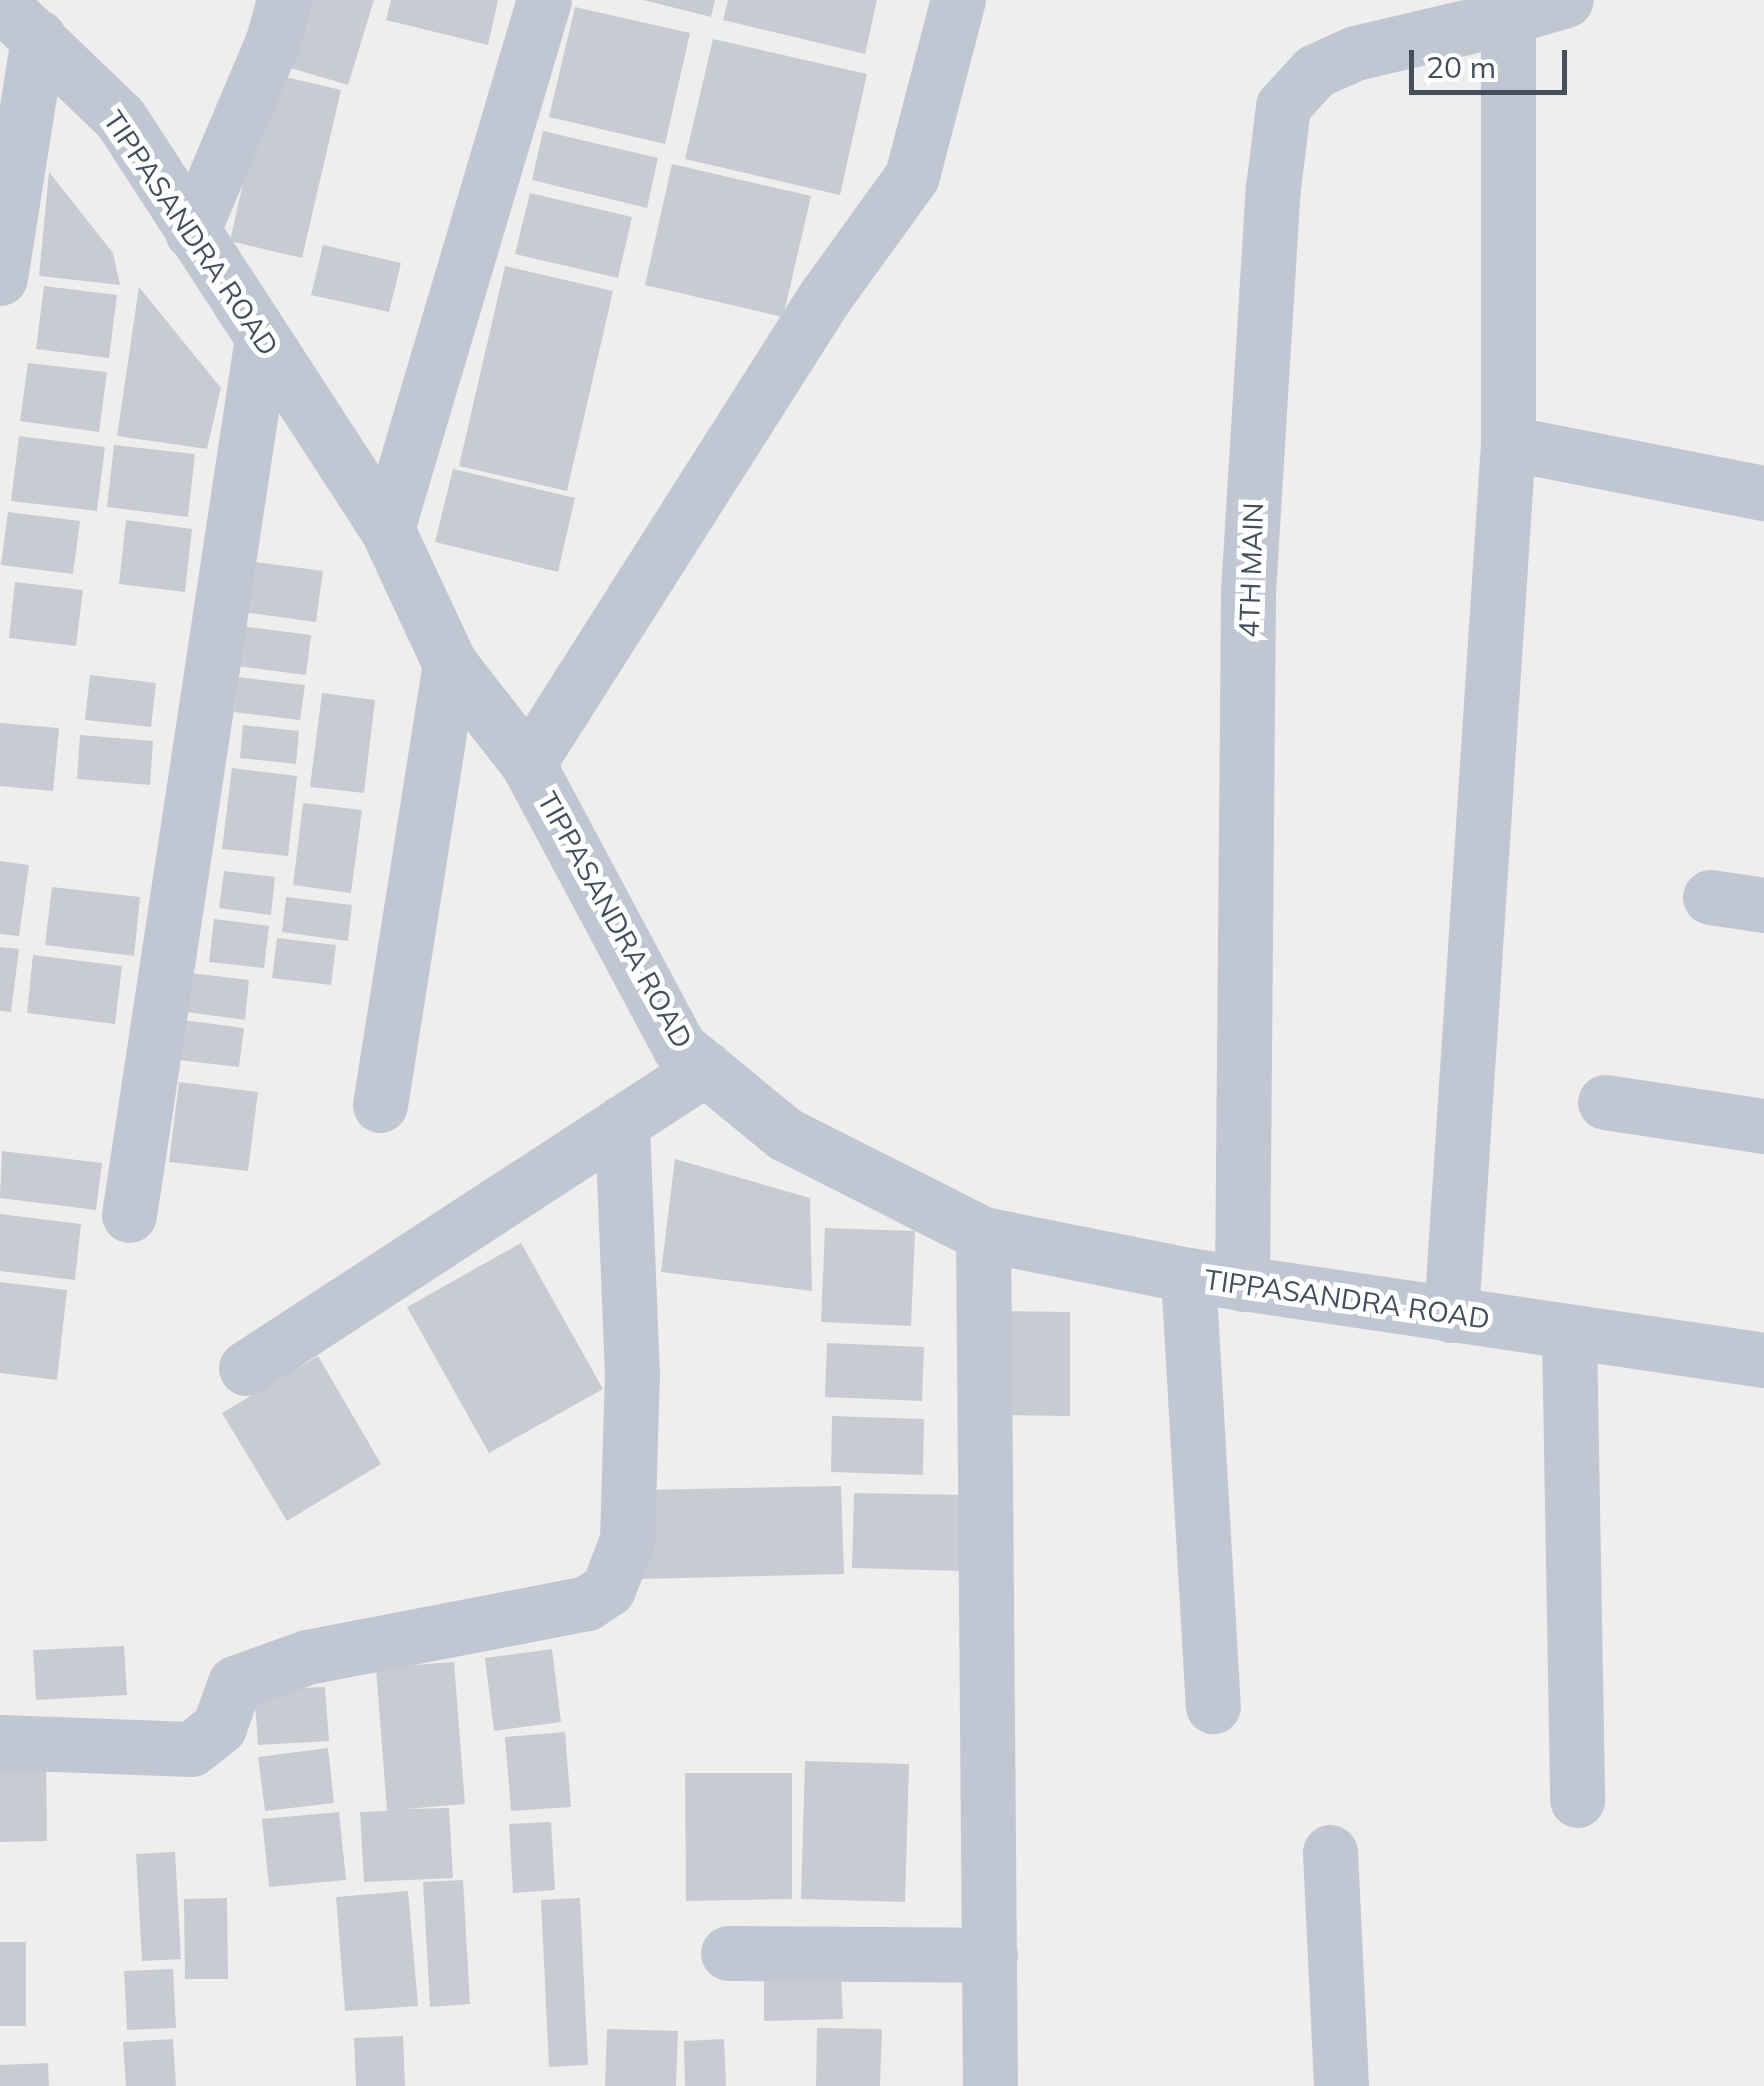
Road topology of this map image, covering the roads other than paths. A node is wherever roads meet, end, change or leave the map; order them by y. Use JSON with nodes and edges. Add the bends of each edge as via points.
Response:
{"nodes":[{"id":1,"x":284,"y":0,"type":"edge"},
{"id":2,"x":544,"y":0,"type":"edge"},
{"id":3,"x":958,"y":0,"type":"edge"},
{"id":4,"x":1566,"y":0,"type":"edge"},
{"id":5,"x":1508,"y":17,"type":"junction"},
{"id":6,"x":19,"y":20,"type":"edge"},
{"id":7,"x":192,"y":232,"type":"junction"},
{"id":8,"x":0,"y":278,"type":"edge"},
{"id":9,"x":262,"y":338,"type":"junction"},
{"id":10,"x":1508,"y":443,"type":"junction"},
{"id":11,"x":1764,"y":493,"type":"edge"},
{"id":12,"x":388,"y":529,"type":"junction"},
{"id":13,"x":450,"y":664,"type":"junction"},
{"id":14,"x":528,"y":764,"type":"junction"},
{"id":15,"x":1710,"y":898,"type":"dead end"},
{"id":16,"x":1764,"y":905,"type":"edge"},
{"id":17,"x":706,"y":1068,"type":"junction"},
{"id":18,"x":1606,"y":1102,"type":"dead end"},
{"id":19,"x":380,"y":1105,"type":"dead end"},
{"id":20,"x":622,"y":1122,"type":"junction"},
{"id":21,"x":1764,"y":1126,"type":"edge"},
{"id":22,"x":129,"y":1215,"type":"dead end"},
{"id":23,"x":984,"y":1234,"type":"junction"},
{"id":24,"x":1188,"y":1275,"type":"junction"},
{"id":25,"x":1242,"y":1284,"type":"junction"},
{"id":26,"x":1451,"y":1315,"type":"junction"},
{"id":27,"x":1570,"y":1332,"type":"junction"},
{"id":28,"x":1762,"y":1349,"type":"edge"},
{"id":29,"x":246,"y":1368,"type":"dead end"},
{"id":30,"x":1214,"y":1706,"type":"dead end"},
{"id":31,"x":0,"y":1742,"type":"edge"},
{"id":32,"x":1576,"y":1800,"type":"dead end"},
{"id":33,"x":1330,"y":1852,"type":"dead end"},
{"id":34,"x":728,"y":1954,"type":"dead end"},
{"id":35,"x":990,"y":1955,"type":"junction"},
{"id":36,"x":990,"y":2086,"type":"edge"},
{"id":37,"x":1341,"y":2086,"type":"edge"}],
"edges":[{"from":1,"to":7,"type":"street"},
{"from":2,"to":12,"type":"street"},
{"from":3,"to":14,"type":"street","via":[[912,176],[824,298]]},
{"from":4,"to":5,"type":"street","name":"4TH MAIN"},
{"from":5,"to":10,"type":"street"},
{"from":5,"to":25,"type":"street","name":"4TH MAIN","via":[[1355,53],[1315,70],[1283,106],[1248,592]]},
{"from":6,"to":7,"type":"street","name":"TIPPASANDRA ROAD","via":[[120,118]]},
{"from":6,"to":8,"type":"street"},
{"from":7,"to":9,"type":"street","name":"TIPPASANDRA ROAD"},
{"from":9,"to":12,"type":"street","name":"TIPPASANDRA ROAD"},
{"from":9,"to":22,"type":"street"},
{"from":10,"to":11,"type":"street"},
{"from":10,"to":26,"type":"street"},
{"from":12,"to":13,"type":"street","name":"TIPPASANDRA ROAD"},
{"from":13,"to":14,"type":"street","name":"TIPPASANDRA ROAD"},
{"from":13,"to":19,"type":"street"},
{"from":14,"to":17,"type":"street","name":"TIPPASANDRA ROAD","via":[[679,1047]]},
{"from":15,"to":16,"type":"street"},
{"from":17,"to":20,"type":"street"},
{"from":17,"to":23,"type":"street","name":"TIPPASANDRA ROAD","via":[[785,1134]]},
{"from":18,"to":21,"type":"street"},
{"from":20,"to":29,"type":"street"},
{"from":20,"to":31,"type":"street","via":[[632,1375],[627,1540],[608,1588],[587,1604],[307,1657],[235,1683],[219,1727],[191,1749]]},
{"from":23,"to":24,"type":"street","name":"TIPPASANDRA ROAD"},
{"from":23,"to":35,"type":"street"},
{"from":24,"to":25,"type":"street","name":"TIPPASANDRA ROAD"},
{"from":24,"to":30,"type":"street"},
{"from":25,"to":26,"type":"street","name":"TIPPASANDRA ROAD"},
{"from":26,"to":27,"type":"street","name":"TIPPASANDRA ROAD"},
{"from":27,"to":28,"type":"street","name":"TIPPASANDRA ROAD"},
{"from":27,"to":32,"type":"street"},
{"from":33,"to":37,"type":"street"},
{"from":34,"to":35,"type":"street"},
{"from":35,"to":36,"type":"street"}]}
